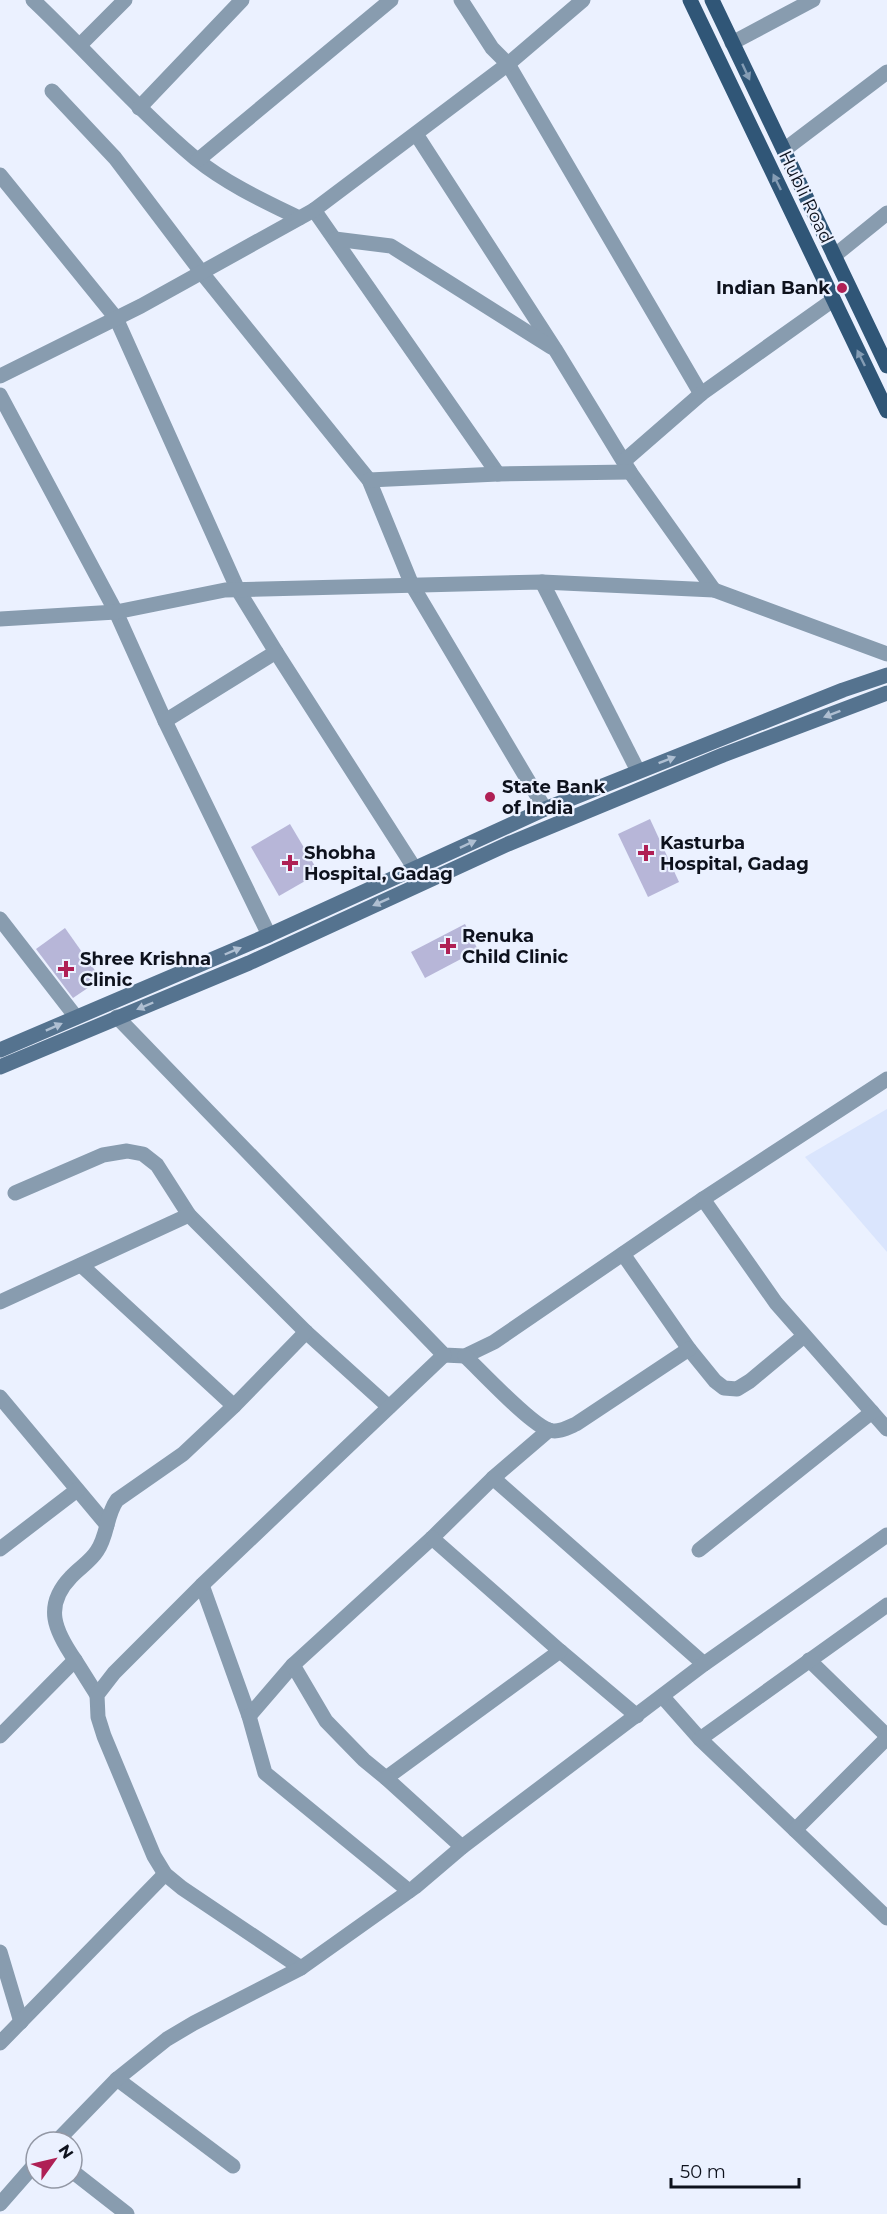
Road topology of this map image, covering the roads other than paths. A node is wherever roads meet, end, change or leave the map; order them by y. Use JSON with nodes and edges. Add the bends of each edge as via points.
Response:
{"nodes":[{"id":1,"x":33,"y":0,"type":"edge"},
{"id":2,"x":125,"y":0,"type":"edge"},
{"id":3,"x":242,"y":0,"type":"edge"},
{"id":4,"x":391,"y":0,"type":"edge"},
{"id":5,"x":461,"y":0,"type":"edge"},
{"id":6,"x":583,"y":0,"type":"edge"},
{"id":7,"x":690,"y":0,"type":"edge"},
{"id":8,"x":712,"y":0,"type":"edge"},
{"id":9,"x":813,"y":0,"type":"edge"},
{"id":10,"x":732,"y":42,"type":"junction"},
{"id":11,"x":80,"y":45,"type":"junction"},
{"id":12,"x":508,"y":64,"type":"junction"},
{"id":13,"x":887,"y":72,"type":"edge"},
{"id":14,"x":52,"y":91,"type":"dead end"},
{"id":15,"x":139,"y":108,"type":"junction"},
{"id":16,"x":416,"y":134,"type":"junction"},
{"id":17,"x":783,"y":150,"type":"junction"},
{"id":18,"x":198,"y":160,"type":"junction"},
{"id":19,"x":0,"y":174,"type":"edge"},
{"id":20,"x":314,"y":210,"type":"junction"},
{"id":21,"x":887,"y":213,"type":"edge"},
{"id":22,"x":299,"y":218,"type":"junction"},
{"id":23,"x":334,"y":239,"type":"junction"},
{"id":24,"x":834,"y":256,"type":"junction"},
{"id":25,"x":202,"y":273,"type":"junction"},
{"id":26,"x":833,"y":300,"type":"junction"},
{"id":27,"x":116,"y":318,"type":"junction"},
{"id":28,"x":555,"y":350,"type":"junction"},
{"id":29,"x":887,"y":366,"type":"edge"},
{"id":30,"x":0,"y":376,"type":"edge"},
{"id":31,"x":701,"y":394,"type":"junction"},
{"id":32,"x":0,"y":395,"type":"edge"},
{"id":33,"x":887,"y":411,"type":"edge"},
{"id":34,"x":627,"y":467,"type":"junction"},
{"id":35,"x":498,"y":474,"type":"junction"},
{"id":36,"x":369,"y":480,"type":"junction"},
{"id":37,"x":542,"y":582,"type":"junction"},
{"id":38,"x":412,"y":585,"type":"junction"},
{"id":39,"x":238,"y":590,"type":"junction"},
{"id":40,"x":714,"y":590,"type":"junction"},
{"id":41,"x":116,"y":612,"type":"junction"},
{"id":42,"x":2,"y":614,"type":"edge"},
{"id":43,"x":276,"y":652,"type":"junction"},
{"id":44,"x":887,"y":654,"type":"edge"},
{"id":45,"x":887,"y":675,"type":"edge"},
{"id":46,"x":887,"y":693,"type":"edge"},
{"id":47,"x":165,"y":721,"type":"junction"},
{"id":48,"x":638,"y":771,"type":"junction"},
{"id":49,"x":545,"y":809,"type":"junction"},
{"id":50,"x":415,"y":869,"type":"junction"},
{"id":51,"x":0,"y":919,"type":"edge"},
{"id":52,"x":269,"y":935,"type":"junction"},
{"id":53,"x":75,"y":1017,"type":"junction"},
{"id":54,"x":117,"y":1017,"type":"junction"},
{"id":55,"x":0,"y":1050,"type":"edge"},
{"id":56,"x":0,"y":1068,"type":"edge"},
{"id":57,"x":887,"y":1079,"type":"edge"},
{"id":58,"x":15,"y":1193,"type":"dead end"},
{"id":59,"x":703,"y":1199,"type":"junction"},
{"id":60,"x":189,"y":1215,"type":"junction"},
{"id":61,"x":623,"y":1254,"type":"junction"},
{"id":62,"x":81,"y":1264,"type":"junction"},
{"id":63,"x":0,"y":1302,"type":"edge"},
{"id":64,"x":306,"y":1332,"type":"junction"},
{"id":65,"x":804,"y":1336,"type":"junction"},
{"id":66,"x":688,"y":1348,"type":"junction"},
{"id":67,"x":444,"y":1355,"type":"junction"},
{"id":68,"x":465,"y":1356,"type":"junction"},
{"id":69,"x":0,"y":1397,"type":"edge"},
{"id":70,"x":234,"y":1406,"type":"junction"},
{"id":71,"x":389,"y":1407,"type":"junction"},
{"id":72,"x":872,"y":1412,"type":"junction"},
{"id":73,"x":887,"y":1429,"type":"edge"},
{"id":74,"x":549,"y":1430,"type":"junction"},
{"id":75,"x":493,"y":1478,"type":"junction"},
{"id":76,"x":77,"y":1490,"type":"junction"},
{"id":77,"x":108,"y":1525,"type":"junction"},
{"id":78,"x":887,"y":1535,"type":"edge"},
{"id":79,"x":432,"y":1538,"type":"junction"},
{"id":80,"x":0,"y":1548,"type":"edge"},
{"id":81,"x":699,"y":1550,"type":"dead end"},
{"id":82,"x":202,"y":1585,"type":"junction"},
{"id":83,"x":887,"y":1605,"type":"edge"},
{"id":84,"x":560,"y":1650,"type":"junction"},
{"id":85,"x":75,"y":1660,"type":"junction"},
{"id":86,"x":809,"y":1660,"type":"junction"},
{"id":87,"x":704,"y":1664,"type":"junction"},
{"id":88,"x":293,"y":1665,"type":"junction"},
{"id":89,"x":97,"y":1695,"type":"junction"},
{"id":90,"x":662,"y":1696,"type":"junction"},
{"id":91,"x":249,"y":1716,"type":"junction"},
{"id":92,"x":637,"y":1716,"type":"junction"},
{"id":93,"x":0,"y":1736,"type":"edge"},
{"id":94,"x":887,"y":1737,"type":"edge"},
{"id":95,"x":700,"y":1739,"type":"junction"},
{"id":96,"x":386,"y":1778,"type":"junction"},
{"id":97,"x":795,"y":1830,"type":"junction"},
{"id":98,"x":462,"y":1847,"type":"junction"},
{"id":99,"x":165,"y":1874,"type":"junction"},
{"id":100,"x":409,"y":1891,"type":"junction"},
{"id":101,"x":887,"y":1918,"type":"edge"},
{"id":102,"x":0,"y":1952,"type":"edge"},
{"id":103,"x":302,"y":1968,"type":"junction"},
{"id":104,"x":21,"y":2022,"type":"junction"},
{"id":105,"x":0,"y":2043,"type":"edge"},
{"id":106,"x":117,"y":2079,"type":"junction"},
{"id":107,"x":68,"y":2130,"type":"edge"},
{"id":108,"x":233,"y":2166,"type":"dead end"},
{"id":109,"x":24,"y":2177,"type":"edge"},
{"id":110,"x":84,"y":2180,"type":"edge"},
{"id":111,"x":0,"y":2204,"type":"edge"},
{"id":112,"x":0,"y":2211,"type":"edge"},
{"id":113,"x":4,"y":2214,"type":"edge"},
{"id":114,"x":127,"y":2214,"type":"edge"}],
"edges":[{"from":1,"to":11,"type":"street"},
{"from":2,"to":11,"type":"street"},
{"from":3,"to":15,"type":"street"},
{"from":4,"to":18,"type":"street"},
{"from":5,"to":12,"type":"street","via":[[492,48]]},
{"from":6,"to":12,"type":"street"},
{"from":26,"to":7,"type":"main road","name":"Hubli Road","one_way":true},
{"from":8,"to":10,"type":"main road"},
{"from":9,"to":10,"type":"street"},
{"from":10,"to":17,"type":"main road","one_way":true},
{"from":11,"to":15,"type":"street"},
{"from":12,"to":16,"type":"street"},
{"from":12,"to":31,"type":"street"},
{"from":13,"to":17,"type":"street"},
{"from":14,"to":25,"type":"street","via":[[115,158]]},
{"from":15,"to":18,"type":"street"},
{"from":16,"to":20,"type":"street"},
{"from":16,"to":28,"type":"street"},
{"from":17,"to":24,"type":"main road"},
{"from":18,"to":22,"type":"street","via":[[249,193]]},
{"from":19,"to":27,"type":"street"},
{"from":20,"to":22,"type":"street"},
{"from":20,"to":23,"type":"street"},
{"from":21,"to":24,"type":"street"},
{"from":22,"to":25,"type":"street"},
{"from":23,"to":28,"type":"street","via":[[391,246]]},
{"from":23,"to":35,"type":"street"},
{"from":24,"to":29,"type":"main road"},
{"from":25,"to":27,"type":"street"},
{"from":25,"to":36,"type":"street"},
{"from":26,"to":31,"type":"street"},
{"from":33,"to":26,"type":"main road","name":"Hubli Road","one_way":true},
{"from":27,"to":30,"type":"street"},
{"from":27,"to":39,"type":"street"},
{"from":28,"to":34,"type":"street"},
{"from":31,"to":34,"type":"street"},
{"from":32,"to":41,"type":"street"},
{"from":34,"to":35,"type":"street"},
{"from":34,"to":40,"type":"street"},
{"from":35,"to":36,"type":"street"},
{"from":36,"to":38,"type":"street"},
{"from":37,"to":38,"type":"street"},
{"from":37,"to":40,"type":"street"},
{"from":37,"to":48,"type":"street"},
{"from":38,"to":39,"type":"street"},
{"from":38,"to":49,"type":"street"},
{"from":39,"to":41,"type":"street"},
{"from":39,"to":43,"type":"street"},
{"from":40,"to":44,"type":"street"},
{"from":41,"to":42,"type":"street"},
{"from":41,"to":47,"type":"street"},
{"from":43,"to":47,"type":"street"},
{"from":43,"to":50,"type":"street"},
{"from":48,"to":45,"type":"main road","one_way":true},
{"from":46,"to":54,"type":"main road","one_way":true,"via":[[723,755],[508,844],[249,963]]},
{"from":47,"to":52,"type":"street"},
{"from":48,"to":49,"type":"main road"},
{"from":50,"to":49,"type":"main road","one_way":true},
{"from":50,"to":52,"type":"main road"},
{"from":51,"to":53,"type":"street"},
{"from":53,"to":52,"type":"main road","one_way":true},
{"from":55,"to":53,"type":"main road","one_way":true},
{"from":54,"to":56,"type":"main road"},
{"from":54,"to":67,"type":"street"},
{"from":57,"to":59,"type":"street"},
{"from":58,"to":60,"type":"street","via":[[103,1155],[127,1151],[143,1154],[157,1165]]},
{"from":59,"to":61,"type":"street"},
{"from":59,"to":65,"type":"street"},
{"from":60,"to":62,"type":"street"},
{"from":60,"to":64,"type":"street"},
{"from":61,"to":66,"type":"street"},
{"from":61,"to":68,"type":"street","via":[[494,1342]]},
{"from":62,"to":63,"type":"street"},
{"from":62,"to":70,"type":"street"},
{"from":64,"to":70,"type":"street"},
{"from":64,"to":71,"type":"street"},
{"from":65,"to":66,"type":"street","via":[[737,1389],[724,1388],[715,1381]]},
{"from":65,"to":72,"type":"street"},
{"from":66,"to":74,"type":"street","via":[[576,1424]]},
{"from":67,"to":68,"type":"street"},
{"from":67,"to":71,"type":"street"},
{"from":68,"to":74,"type":"street","via":[[532,1420]]},
{"from":69,"to":76,"type":"street"},
{"from":70,"to":77,"type":"street","via":[[183,1454],[117,1500]]},
{"from":71,"to":82,"type":"street"},
{"from":72,"to":73,"type":"street"},
{"from":72,"to":81,"type":"street"},
{"from":74,"to":75,"type":"street"},
{"from":75,"to":79,"type":"street"},
{"from":75,"to":87,"type":"street"},
{"from":76,"to":77,"type":"street"},
{"from":76,"to":80,"type":"street"},
{"from":77,"to":85,"type":"street","via":[[98,1550],[57,1593],[57,1626],[63,1644]]},
{"from":78,"to":87,"type":"street"},
{"from":79,"to":84,"type":"street"},
{"from":79,"to":88,"type":"street"},
{"from":82,"to":89,"type":"street"},
{"from":82,"to":91,"type":"street"},
{"from":83,"to":86,"type":"street"},
{"from":84,"to":92,"type":"street"},
{"from":84,"to":96,"type":"street"},
{"from":85,"to":89,"type":"street"},
{"from":85,"to":93,"type":"street"},
{"from":86,"to":94,"type":"street"},
{"from":86,"to":95,"type":"street"},
{"from":87,"to":90,"type":"street"},
{"from":88,"to":91,"type":"street"},
{"from":88,"to":96,"type":"street","via":[[326,1721]]},
{"from":89,"to":99,"type":"street","via":[[104,1736]]},
{"from":90,"to":92,"type":"street"},
{"from":90,"to":95,"type":"street"},
{"from":91,"to":100,"type":"street","via":[[265,1773]]},
{"from":92,"to":98,"type":"street"},
{"from":94,"to":97,"type":"street"},
{"from":95,"to":97,"type":"street"},
{"from":96,"to":98,"type":"street"},
{"from":97,"to":101,"type":"street"},
{"from":98,"to":100,"type":"street"},
{"from":99,"to":103,"type":"street"},
{"from":99,"to":104,"type":"street"},
{"from":100,"to":103,"type":"street"},
{"from":102,"to":104,"type":"street"},
{"from":103,"to":106,"type":"street","via":[[185,2028]]},
{"from":104,"to":105,"type":"street"},
{"from":106,"to":107,"type":"street"},
{"from":106,"to":108,"type":"street"},
{"from":109,"to":111,"type":"street"},
{"from":110,"to":114,"type":"street"},
{"from":112,"to":113,"type":"street"}]}
